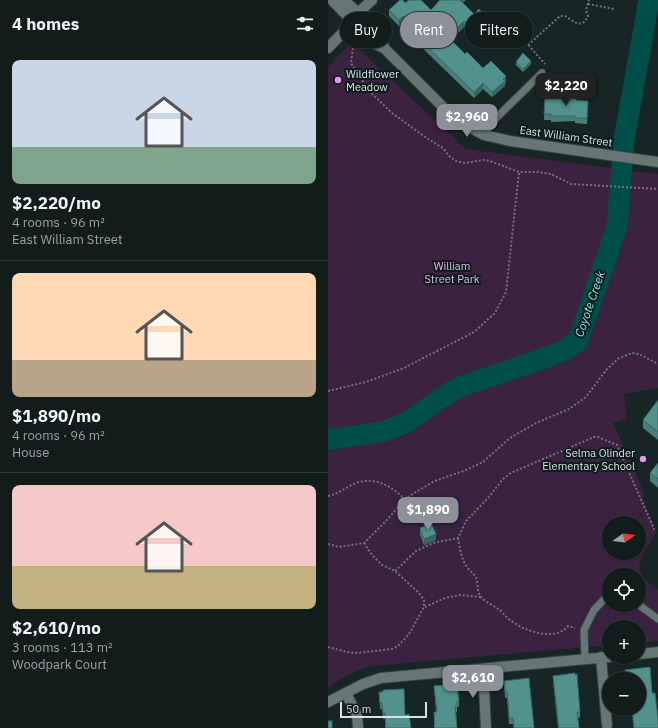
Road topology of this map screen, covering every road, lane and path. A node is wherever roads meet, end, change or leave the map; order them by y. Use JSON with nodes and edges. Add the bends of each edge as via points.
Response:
{"nodes":[{"id":1,"x":332,"y":0,"type":"edge"},
{"id":2,"x":344,"y":0,"type":"edge"},
{"id":3,"x":372,"y":0,"type":"edge"},
{"id":4,"x":589,"y":0,"type":"edge"},
{"id":5,"x":588,"y":4,"type":"junction"},
{"id":6,"x":614,"y":9,"type":"dead end"},
{"id":7,"x":348,"y":12,"type":"edge"},
{"id":8,"x":352,"y":12,"type":"edge"},
{"id":9,"x":361,"y":12,"type":"edge"},
{"id":10,"x":340,"y":35,"type":"edge"},
{"id":11,"x":533,"y":40,"type":"edge"},
{"id":12,"x":328,"y":48,"type":"edge"},
{"id":13,"x":353,"y":48,"type":"edge"},
{"id":14,"x":384,"y":48,"type":"edge"},
{"id":15,"x":531,"y":48,"type":"edge"},
{"id":16,"x":542,"y":73,"type":"joint"},
{"id":17,"x":484,"y":135,"type":"junction"},
{"id":18,"x":658,"y":162,"type":"edge"},
{"id":19,"x":519,"y":172,"type":"junction"},
{"id":20,"x":658,"y":189,"type":"edge"},
{"id":21,"x":658,"y":364,"type":"edge"},
{"id":22,"x":328,"y":391,"type":"edge"},
{"id":23,"x":328,"y":496,"type":"edge"},
{"id":24,"x":404,"y":499,"type":"junction"},
{"id":25,"x":655,"y":531,"type":"dead end"},
{"id":26,"x":458,"y":538,"type":"junction"},
{"id":27,"x":328,"y":544,"type":"edge"},
{"id":28,"x":364,"y":544,"type":"junction"},
{"id":29,"x":394,"y":570,"type":"junction"},
{"id":30,"x":481,"y":597,"type":"junction"},
{"id":31,"x":602,"y":601,"type":"edge"},
{"id":32,"x":424,"y":607,"type":"junction"},
{"id":33,"x":646,"y":611,"type":"edge"},
{"id":34,"x":658,"y":620,"type":"edge"},
{"id":35,"x":584,"y":630,"type":"junction"},
{"id":36,"x":328,"y":647,"type":"edge"},
{"id":37,"x":658,"y":652,"type":"edge"},
{"id":38,"x":646,"y":653,"type":"edge"},
{"id":39,"x":602,"y":657,"type":"edge"},
{"id":40,"x":585,"y":659,"type":"junction"},
{"id":41,"x":605,"y":664,"type":"edge"},
{"id":42,"x":483,"y":669,"type":"junction"},
{"id":43,"x":346,"y":693,"type":"junction"},
{"id":44,"x":328,"y":702,"type":"edge"},
{"id":45,"x":607,"y":725,"type":"dead end"},
{"id":46,"x":358,"y":728,"type":"edge"},
{"id":47,"x":486,"y":728,"type":"edge"}],
"edges":[{"from":1,"to":7,"type":"street","name":"East William Street"},
{"from":2,"to":8,"type":"street","name":"East William Street"},
{"from":3,"to":9,"type":"street"},
{"from":4,"to":5,"type":"path"},
{"from":5,"to":6,"type":"path"},
{"from":5,"to":11,"type":"path","via":[[586,20],[576,23],[565,16],[560,16]]},
{"from":10,"to":12,"type":"street"},
{"from":13,"to":19,"type":"path","via":[[351,63],[369,92],[392,113],[443,148],[449,156],[456,161],[490,161]]},
{"from":14,"to":17,"type":"street","name":"East William Street","via":[[446,110],[462,123]]},
{"from":15,"to":16,"type":"path","via":[[547,66]]},
{"from":16,"to":17,"type":"lane","via":[[491,123]]},
{"from":17,"to":18,"type":"street","name":"East William Street"},
{"from":19,"to":20,"type":"path","via":[[551,174],[571,184]]},
{"from":19,"to":22,"type":"path","via":[[506,292],[495,312],[474,332],[404,368],[366,382]]},
{"from":21,"to":24,"type":"path","via":[[640,354],[632,353],[619,358],[607,369],[586,397],[569,409],[510,438],[483,462],[435,481]]},
{"from":23,"to":24,"type":"path","via":[[353,484],[373,481],[395,490]]},
{"from":24,"to":28,"type":"path"},
{"from":25,"to":26,"type":"path","via":[[617,445],[598,437],[511,473],[466,521]]},
{"from":26,"to":29,"type":"path","via":[[433,543],[416,552]]},
{"from":26,"to":30,"type":"path","via":[[462,559],[475,575]]},
{"from":27,"to":28,"type":"path","via":[[339,547]]},
{"from":28,"to":29,"type":"path","via":[[382,565]]},
{"from":29,"to":32,"type":"path","via":[[419,593],[424,600]]},
{"from":30,"to":32,"type":"path","via":[[460,595]]},
{"from":30,"to":35,"type":"path","via":[[509,619],[534,632],[559,633],[568,626]]},
{"from":31,"to":35,"type":"lane","via":[[594,610]]},
{"from":32,"to":36,"type":"path","via":[[409,634],[392,649],[357,653]]},
{"from":33,"to":34,"type":"lane"},
{"from":35,"to":40,"type":"lane"},
{"from":37,"to":38,"type":"street"},
{"from":39,"to":40,"type":"street"},
{"from":40,"to":42,"type":"street"},
{"from":41,"to":45,"type":"street"},
{"from":42,"to":43,"type":"street","via":[[381,678]]},
{"from":42,"to":47,"type":"street"},
{"from":43,"to":44,"type":"street"},
{"from":43,"to":46,"type":"street","via":[[357,715]]}]}
